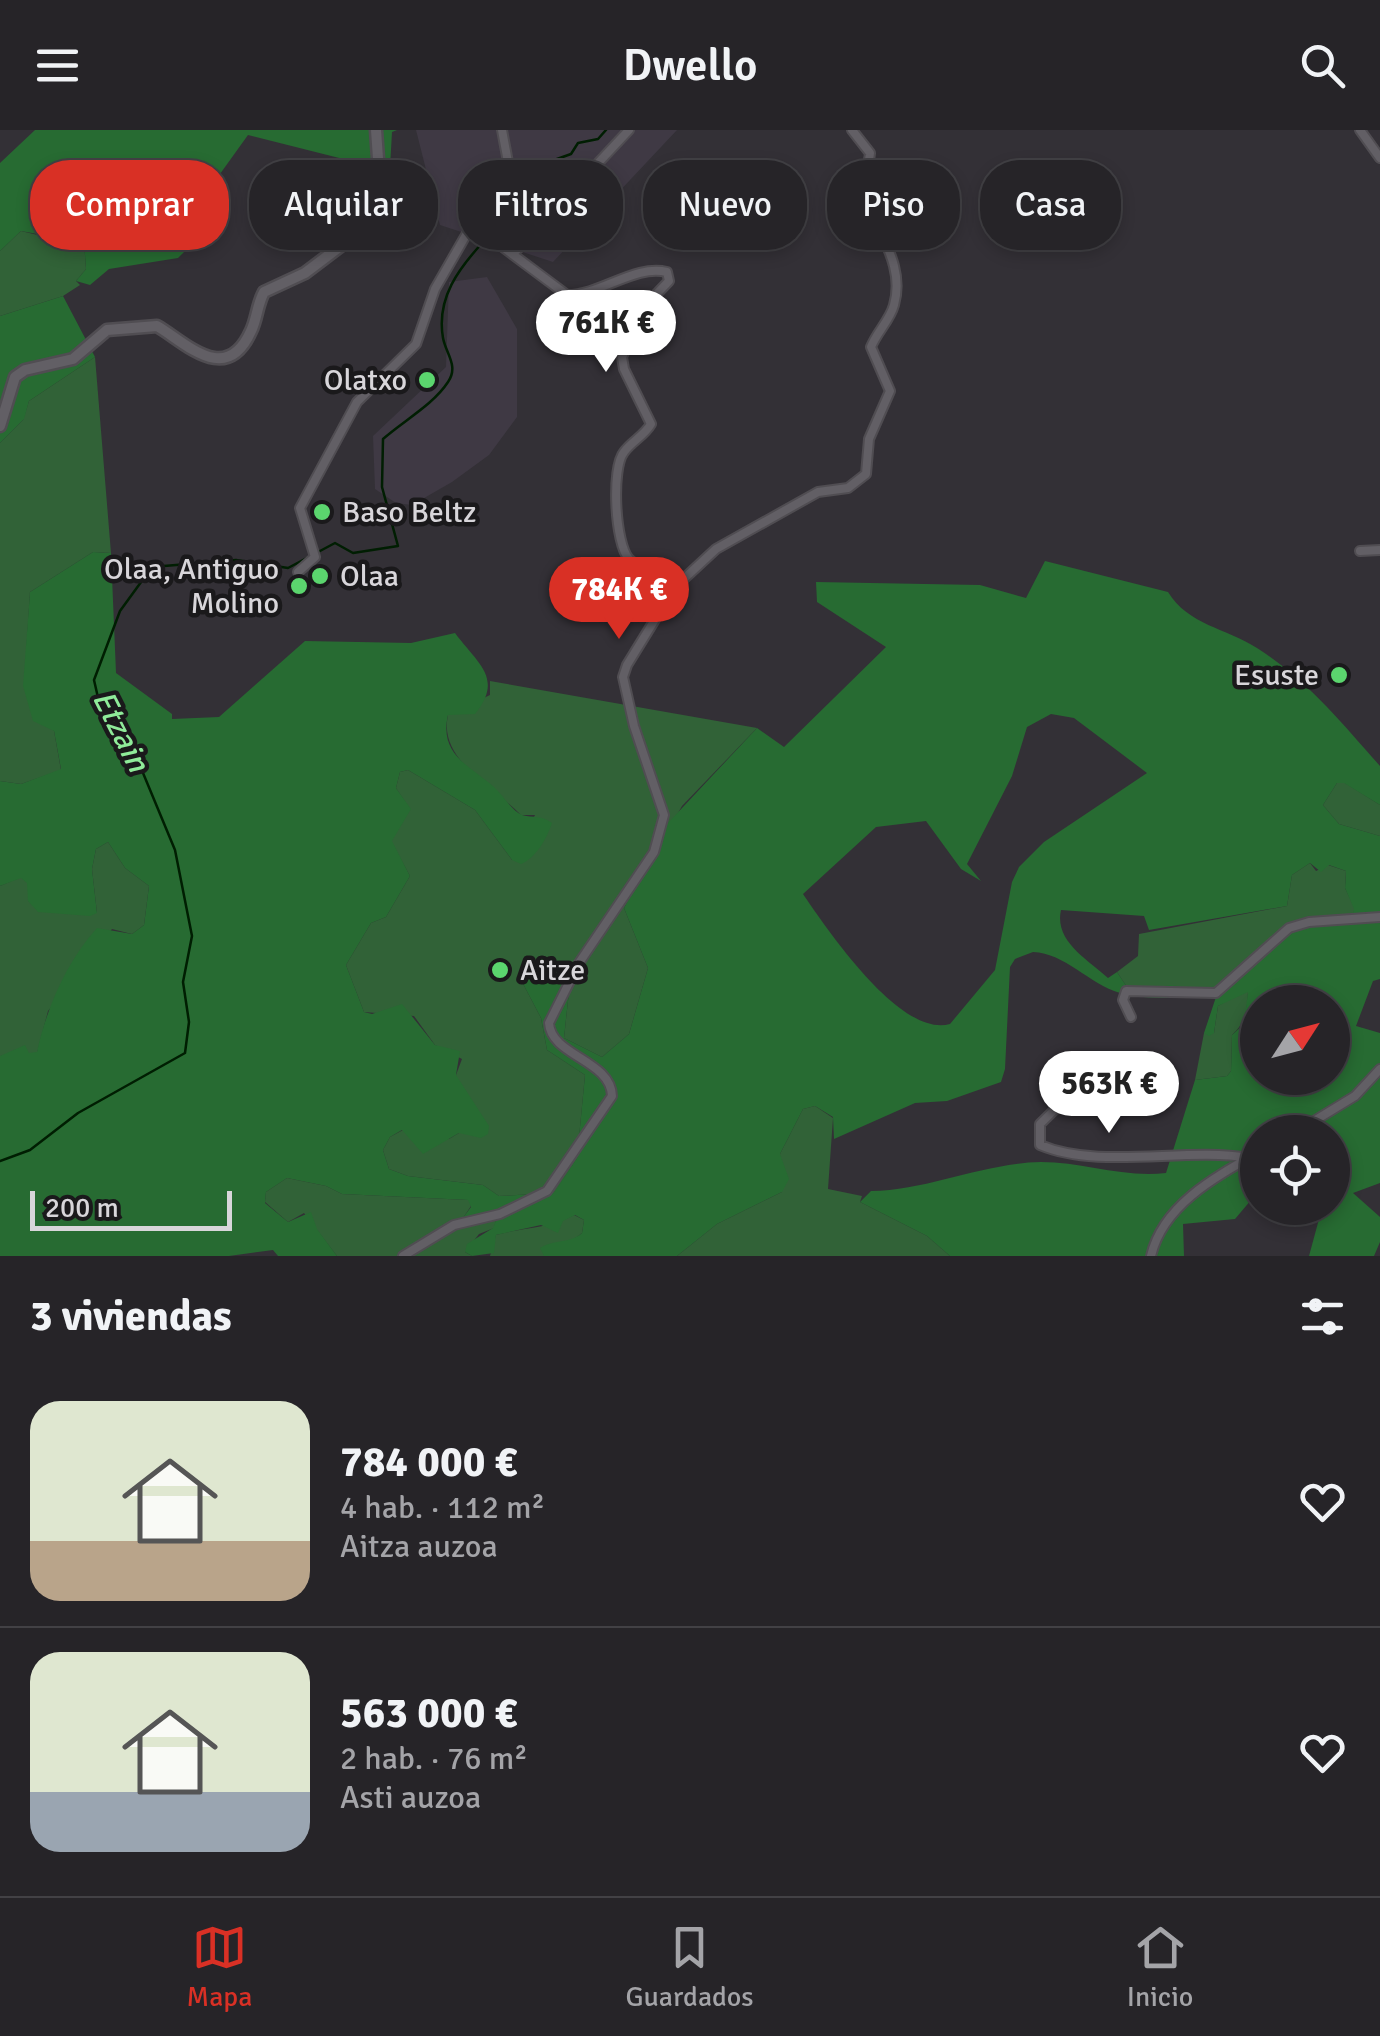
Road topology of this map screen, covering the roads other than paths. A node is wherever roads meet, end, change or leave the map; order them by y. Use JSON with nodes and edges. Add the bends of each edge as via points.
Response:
{"nodes":[{"id":1,"x":376,"y":130,"type":"edge"},
{"id":2,"x":502,"y":130,"type":"edge"},
{"id":3,"x":628,"y":130,"type":"edge"},
{"id":4,"x":852,"y":130,"type":"edge"},
{"id":5,"x":1360,"y":130,"type":"edge"},
{"id":6,"x":1380,"y":158,"type":"edge"},
{"id":7,"x":508,"y":160,"type":"edge"},
{"id":8,"x":458,"y":249,"type":"edge"},
{"id":9,"x":507,"y":250,"type":"edge"},
{"id":10,"x":512,"y":254,"type":"junction"},
{"id":11,"x":0,"y":426,"type":"edge"},
{"id":12,"x":1360,"y":550,"type":"dead end"},
{"id":13,"x":1380,"y":550,"type":"edge"},
{"id":14,"x":298,"y":572,"type":"dead end"},
{"id":15,"x":675,"y":588,"type":"junction"},
{"id":16,"x":1380,"y":917,"type":"edge"},
{"id":17,"x":1131,"y":1017,"type":"dead end"},
{"id":18,"x":1124,"y":1056,"type":"dead end"},
{"id":19,"x":1380,"y":1070,"type":"edge"},
{"id":20,"x":1324,"y":1115,"type":"edge"},
{"id":21,"x":1240,"y":1155,"type":"edge"},
{"id":22,"x":1240,"y":1165,"type":"edge"},
{"id":23,"x":404,"y":1256,"type":"edge"},
{"id":24,"x":1151,"y":1256,"type":"edge"}],
"edges":[{"from":1,"to":11,"type":"street","via":[[382,201],[370,223],[305,274],[264,292],[242,346],[210,358],[157,326],[107,330],[73,359],[16,377]]},
{"from":2,"to":7,"type":"street"},
{"from":3,"to":10,"type":"street"},
{"from":4,"to":15,"type":"street","via":[[870,153],[862,178],[897,284],[894,307],[872,347],[890,391],[869,438],[866,474],[848,488],[818,492],[738,533]]},
{"from":5,"to":6,"type":"street"},
{"from":8,"to":14,"type":"street","via":[[416,344],[356,402],[300,508],[314,552]]},
{"from":9,"to":10,"type":"street"},
{"from":10,"to":15,"type":"street","via":[[568,295],[586,295],[653,268],[667,272],[669,282],[645,306],[622,357],[651,424],[618,464],[616,502],[621,548]]},
{"from":12,"to":13,"type":"street"},
{"from":15,"to":23,"type":"street","via":[[623,677],[661,804],[662,833],[548,1023],[554,1039],[594,1068],[612,1096],[547,1191],[500,1214],[454,1225]]},
{"from":16,"to":17,"type":"street","via":[[1290,928],[1216,992],[1126,992]]},
{"from":18,"to":21,"type":"street","via":[[1088,1077],[1040,1124],[1040,1145],[1106,1155]]},
{"from":19,"to":20,"type":"street"},
{"from":22,"to":24,"type":"street","via":[[1177,1208],[1162,1225]]}]}
